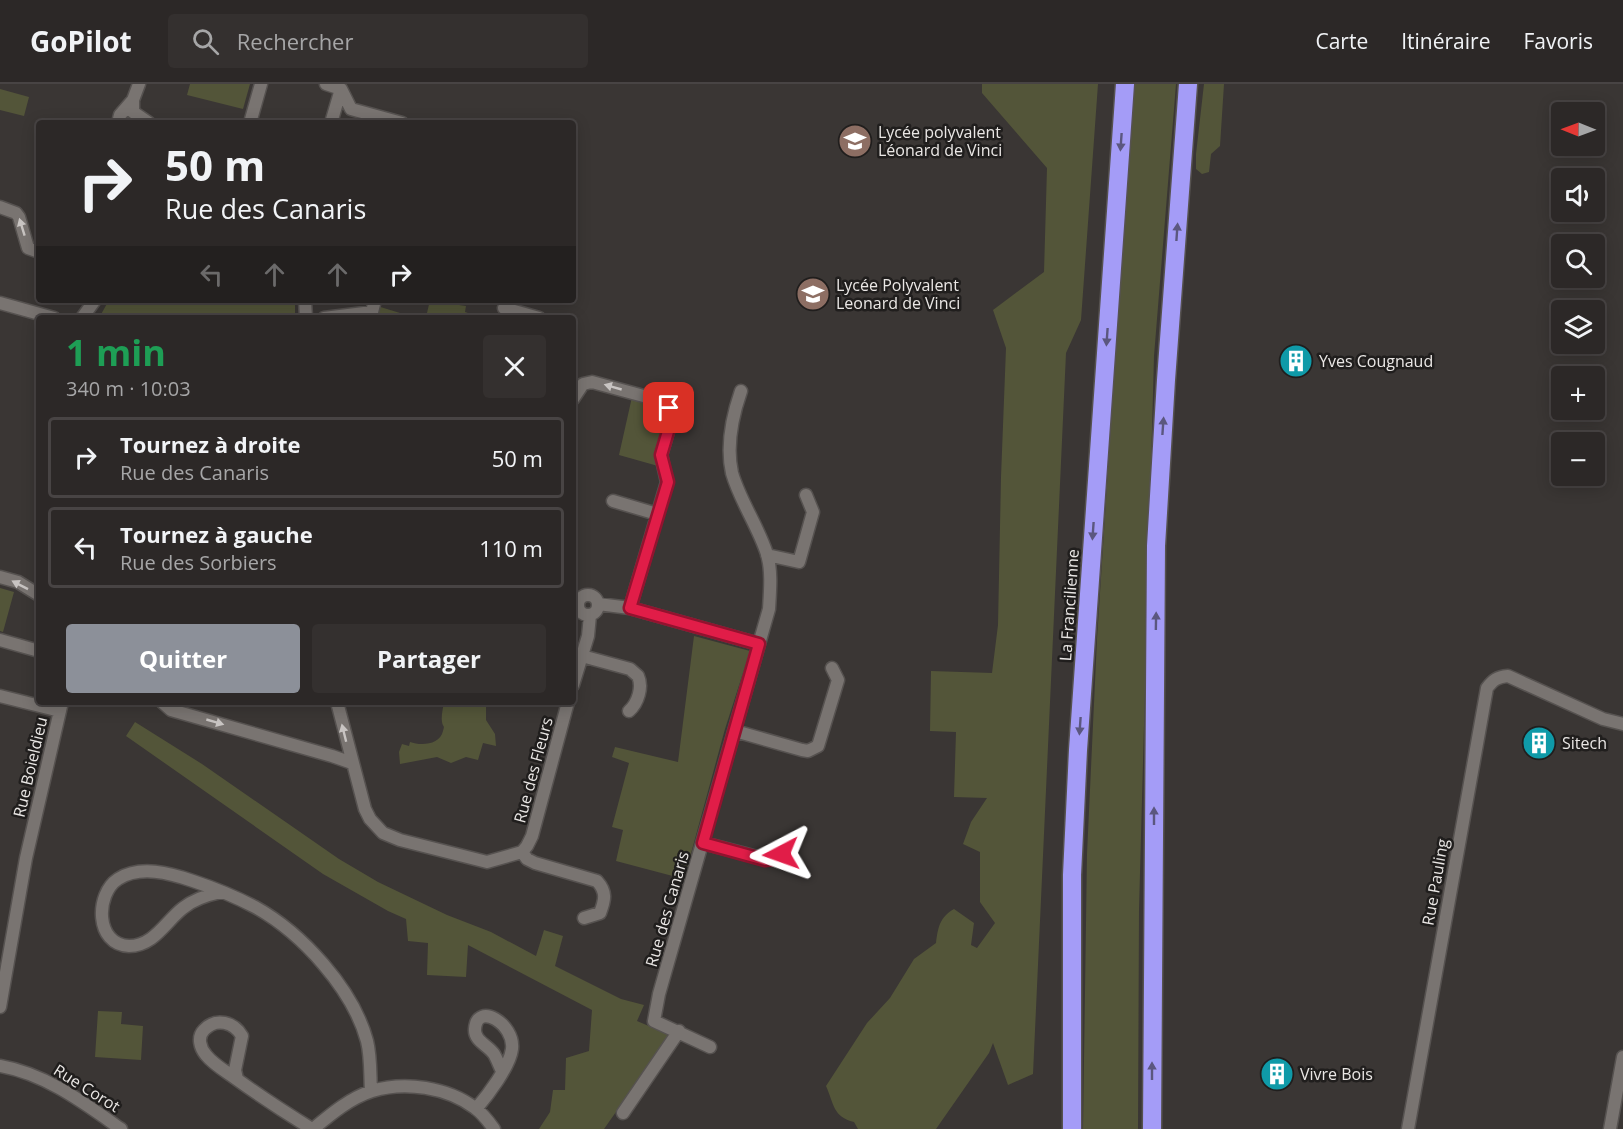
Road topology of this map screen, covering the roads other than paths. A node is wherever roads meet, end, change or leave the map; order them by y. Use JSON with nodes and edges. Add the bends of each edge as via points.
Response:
{"nodes":[{"id":1,"x":139,"y":84,"type":"edge"},
{"id":2,"x":261,"y":84,"type":"edge"},
{"id":3,"x":326,"y":84,"type":"edge"},
{"id":4,"x":1125,"y":84,"type":"edge"},
{"id":5,"x":1188,"y":84,"type":"edge"},
{"id":6,"x":341,"y":88,"type":"junction"},
{"id":7,"x":134,"y":99,"type":"junction"},
{"id":8,"x":119,"y":120,"type":"edge"},
{"id":9,"x":145,"y":120,"type":"edge"},
{"id":10,"x":251,"y":120,"type":"edge"},
{"id":11,"x":333,"y":120,"type":"edge"},
{"id":12,"x":391,"y":120,"type":"edge"},
{"id":13,"x":0,"y":207,"type":"edge"},
{"id":14,"x":36,"y":251,"type":"edge"},
{"id":15,"x":0,"y":303,"type":"edge"},
{"id":16,"x":504,"y":309,"type":"edge"},
{"id":17,"x":374,"y":310,"type":"edge"},
{"id":18,"x":43,"y":315,"type":"edge"},
{"id":19,"x":343,"y":315,"type":"edge"},
{"id":20,"x":527,"y":315,"type":"edge"},
{"id":21,"x":741,"y":391,"type":"dead end"},
{"id":22,"x":576,"y":394,"type":"edge"},
{"id":23,"x":806,"y":495,"type":"dead end"},
{"id":24,"x":613,"y":501,"type":"dead end"},
{"id":25,"x":657,"y":514,"type":"junction"},
{"id":26,"x":767,"y":555,"type":"junction"},
{"id":27,"x":0,"y":577,"type":"edge"},
{"id":28,"x":36,"y":593,"type":"edge"},
{"id":29,"x":577,"y":597,"type":"edge"},
{"id":30,"x":598,"y":604,"type":"junction"},
{"id":31,"x":630,"y":608,"type":"junction"},
{"id":32,"x":590,"y":615,"type":"junction"},
{"id":33,"x":0,"y":640,"type":"edge"},
{"id":34,"x":759,"y":644,"type":"junction"},
{"id":35,"x":36,"y":650,"type":"edge"},
{"id":36,"x":582,"y":656,"type":"junction"},
{"id":37,"x":832,"y":668,"type":"dead end"},
{"id":38,"x":576,"y":673,"type":"edge"},
{"id":39,"x":0,"y":696,"type":"edge"},
{"id":40,"x":36,"y":702,"type":"edge"},
{"id":41,"x":165,"y":705,"type":"edge"},
{"id":42,"x":338,"y":705,"type":"edge"},
{"id":43,"x":567,"y":705,"type":"edge"},
{"id":44,"x":61,"y":707,"type":"edge"},
{"id":45,"x":629,"y":711,"type":"dead end"},
{"id":46,"x":1623,"y":724,"type":"edge"},
{"id":47,"x":735,"y":731,"type":"junction"},
{"id":48,"x":352,"y":763,"type":"junction"},
{"id":49,"x":703,"y":843,"type":"junction"},
{"id":50,"x":522,"y":852,"type":"junction"},
{"id":51,"x":781,"y":854,"type":"dead end"},
{"id":52,"x":221,"y":892,"type":"junction"},
{"id":53,"x":584,"y":918,"type":"dead end"},
{"id":54,"x":0,"y":1007,"type":"edge"},
{"id":55,"x":679,"y":1031,"type":"junction"},
{"id":56,"x":710,"y":1047,"type":"dead end"},
{"id":57,"x":1623,"y":1057,"type":"edge"},
{"id":58,"x":0,"y":1066,"type":"edge"},
{"id":59,"x":502,"y":1071,"type":"dead end"},
{"id":60,"x":237,"y":1079,"type":"junction"},
{"id":61,"x":371,"y":1091,"type":"junction"},
{"id":62,"x":476,"y":1109,"type":"junction"},
{"id":63,"x":623,"y":1113,"type":"dead end"},
{"id":64,"x":121,"y":1129,"type":"edge"},
{"id":65,"x":313,"y":1129,"type":"edge"},
{"id":66,"x":494,"y":1129,"type":"edge"},
{"id":67,"x":1072,"y":1129,"type":"edge"},
{"id":68,"x":1152,"y":1129,"type":"edge"},
{"id":69,"x":1408,"y":1129,"type":"edge"},
{"id":70,"x":1610,"y":1129,"type":"edge"}],
"edges":[{"from":1,"to":7,"type":"street"},
{"from":2,"to":10,"type":"street"},
{"from":3,"to":6,"type":"street"},
{"from":4,"to":67,"type":"highway","name":"La Francilienne","one_way":true,"via":[[1072,875]]},
{"from":68,"to":5,"type":"highway","one_way":true,"via":[[1156,546]]},
{"from":6,"to":11,"type":"street"},
{"from":6,"to":12,"type":"street","via":[[351,109]]},
{"from":7,"to":8,"type":"street"},
{"from":7,"to":9,"type":"street","via":[[133,112]]},
{"from":14,"to":13,"type":"street","one_way":true,"via":[[28,248],[16,213]]},
{"from":15,"to":18,"type":"street"},
{"from":16,"to":20,"type":"street"},
{"from":17,"to":19,"type":"street"},
{"from":21,"to":26,"type":"street","name":"Rue des Canaris","via":[[731,432],[732,473]]},
{"from":25,"to":22,"type":"street","one_way":true,"via":[[668,482],[661,455],[672,418],[669,408],[662,401],[592,382],[583,384]]},
{"from":23,"to":26,"type":"street","via":[[813,512],[799,562]]},
{"from":24,"to":25,"type":"street"},
{"from":25,"to":31,"type":"street"},
{"from":26,"to":34,"type":"street","name":"Rue des Canaris","via":[[769,609]]},
{"from":28,"to":27,"type":"street","one_way":true},
{"from":29,"to":30,"type":"street","via":[[591,595]]},
{"from":29,"to":32,"type":"street","via":[[581,612]]},
{"from":30,"to":31,"type":"street"},
{"from":30,"to":32,"type":"street"},
{"from":31,"to":34,"type":"street"},
{"from":32,"to":36,"type":"street"},
{"from":33,"to":35,"type":"street"},
{"from":34,"to":47,"type":"street","name":"Rue des Canaris"},
{"from":36,"to":38,"type":"street"},
{"from":36,"to":45,"type":"street","via":[[630,669],[638,676],[640,686],[635,705]]},
{"from":37,"to":47,"type":"street","via":[[838,680],[818,746],[802,750]]},
{"from":39,"to":40,"type":"street"},
{"from":41,"to":48,"type":"street","one_way":true,"via":[[171,710]]},
{"from":48,"to":42,"type":"street","one_way":true},
{"from":43,"to":50,"type":"street","name":"Rue des Fleurs","via":[[532,836]]},
{"from":44,"to":54,"type":"street","name":"Rue Boieldieu","via":[[23,869]]},
{"from":46,"to":69,"type":"street","name":"Rue Pauling","via":[[1603,719],[1508,676],[1499,677],[1487,688]]},
{"from":47,"to":49,"type":"street","name":"Rue des Canaris"},
{"from":48,"to":50,"type":"street","via":[[365,809],[383,833],[477,861],[498,860]]},
{"from":49,"to":51,"type":"street","via":[[765,860]]},
{"from":49,"to":55,"type":"street","name":"Rue des Canaris","via":[[654,1021]]},
{"from":50,"to":53,"type":"street","via":[[535,863],[597,881],[605,899],[600,913]]},
{"from":52,"to":52,"type":"street","via":[[155,871],[123,876],[112,883],[104,896],[103,925],[116,942],[138,945],[150,940],[189,904]]},
{"from":52,"to":61,"type":"street","via":[[257,908],[282,925],[304,944],[340,987],[367,1043]]},
{"from":55,"to":56,"type":"street"},
{"from":55,"to":63,"type":"street"},
{"from":57,"to":70,"type":"street"},
{"from":58,"to":64,"type":"street","name":"Rue Corot","via":[[47,1081]]},
{"from":59,"to":62,"type":"street"},
{"from":60,"to":60,"type":"street","via":[[235,1070],[242,1036],[231,1024],[213,1024],[200,1035],[202,1050]]},
{"from":60,"to":65,"type":"street"},
{"from":61,"to":62,"type":"street","via":[[417,1086],[459,1099]]},
{"from":61,"to":65,"type":"street","via":[[334,1111]]},
{"from":62,"to":66,"type":"street"}]}
